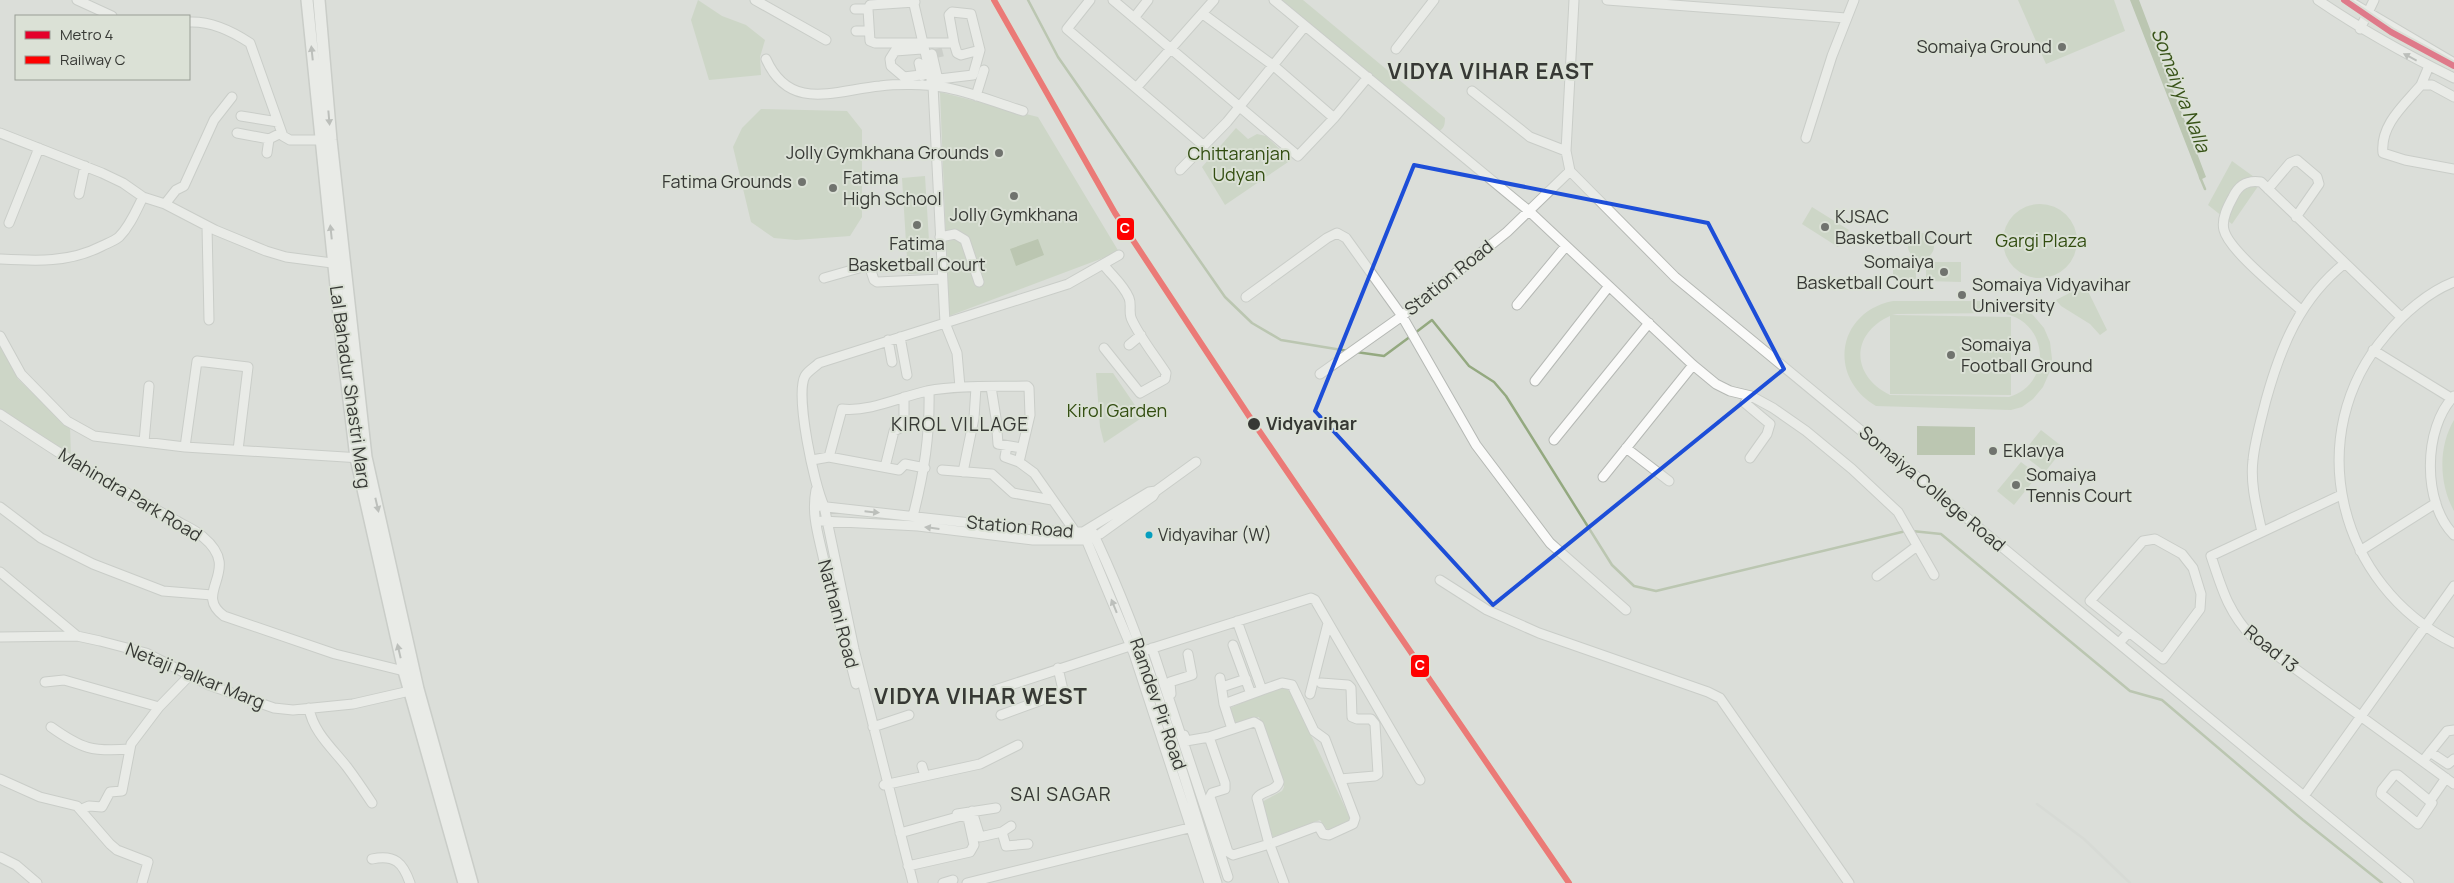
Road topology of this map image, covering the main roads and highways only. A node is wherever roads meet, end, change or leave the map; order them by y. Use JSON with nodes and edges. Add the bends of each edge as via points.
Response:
{"nodes":[{"id":1,"x":306,"y":0,"type":"edge"},
{"id":2,"x":319,"y":0,"type":"edge"},
{"id":3,"x":320,"y":75,"type":"junction"},
{"id":4,"x":387,"y":572,"type":"junction"},
{"id":5,"x":414,"y":690,"type":"junction"},
{"id":6,"x":464,"y":883,"type":"edge"},
{"id":7,"x":472,"y":883,"type":"edge"}],
"edges":[{"from":3,"to":1,"type":"main road","name":"Lal Bahadur Shastri Marg","one_way":true},
{"from":2,"to":3,"type":"main road","name":"Lal Bahadur Shastri Marg"},
{"from":3,"to":4,"type":"main road","name":"Lal Bahadur Shastri Marg","via":[[361,458]]},
{"from":4,"to":5,"type":"main road","name":"Lal Bahadur Shastri Marg"},
{"from":5,"to":4,"type":"main road","name":"Lal Bahadur Shastri Marg","one_way":true,"via":[[404,671]]},
{"from":5,"to":6,"type":"main road","name":"Lal Bahadur Shastri Marg"},
{"from":5,"to":7,"type":"main road","name":"Lal Bahadur Shastri Marg"}]}
